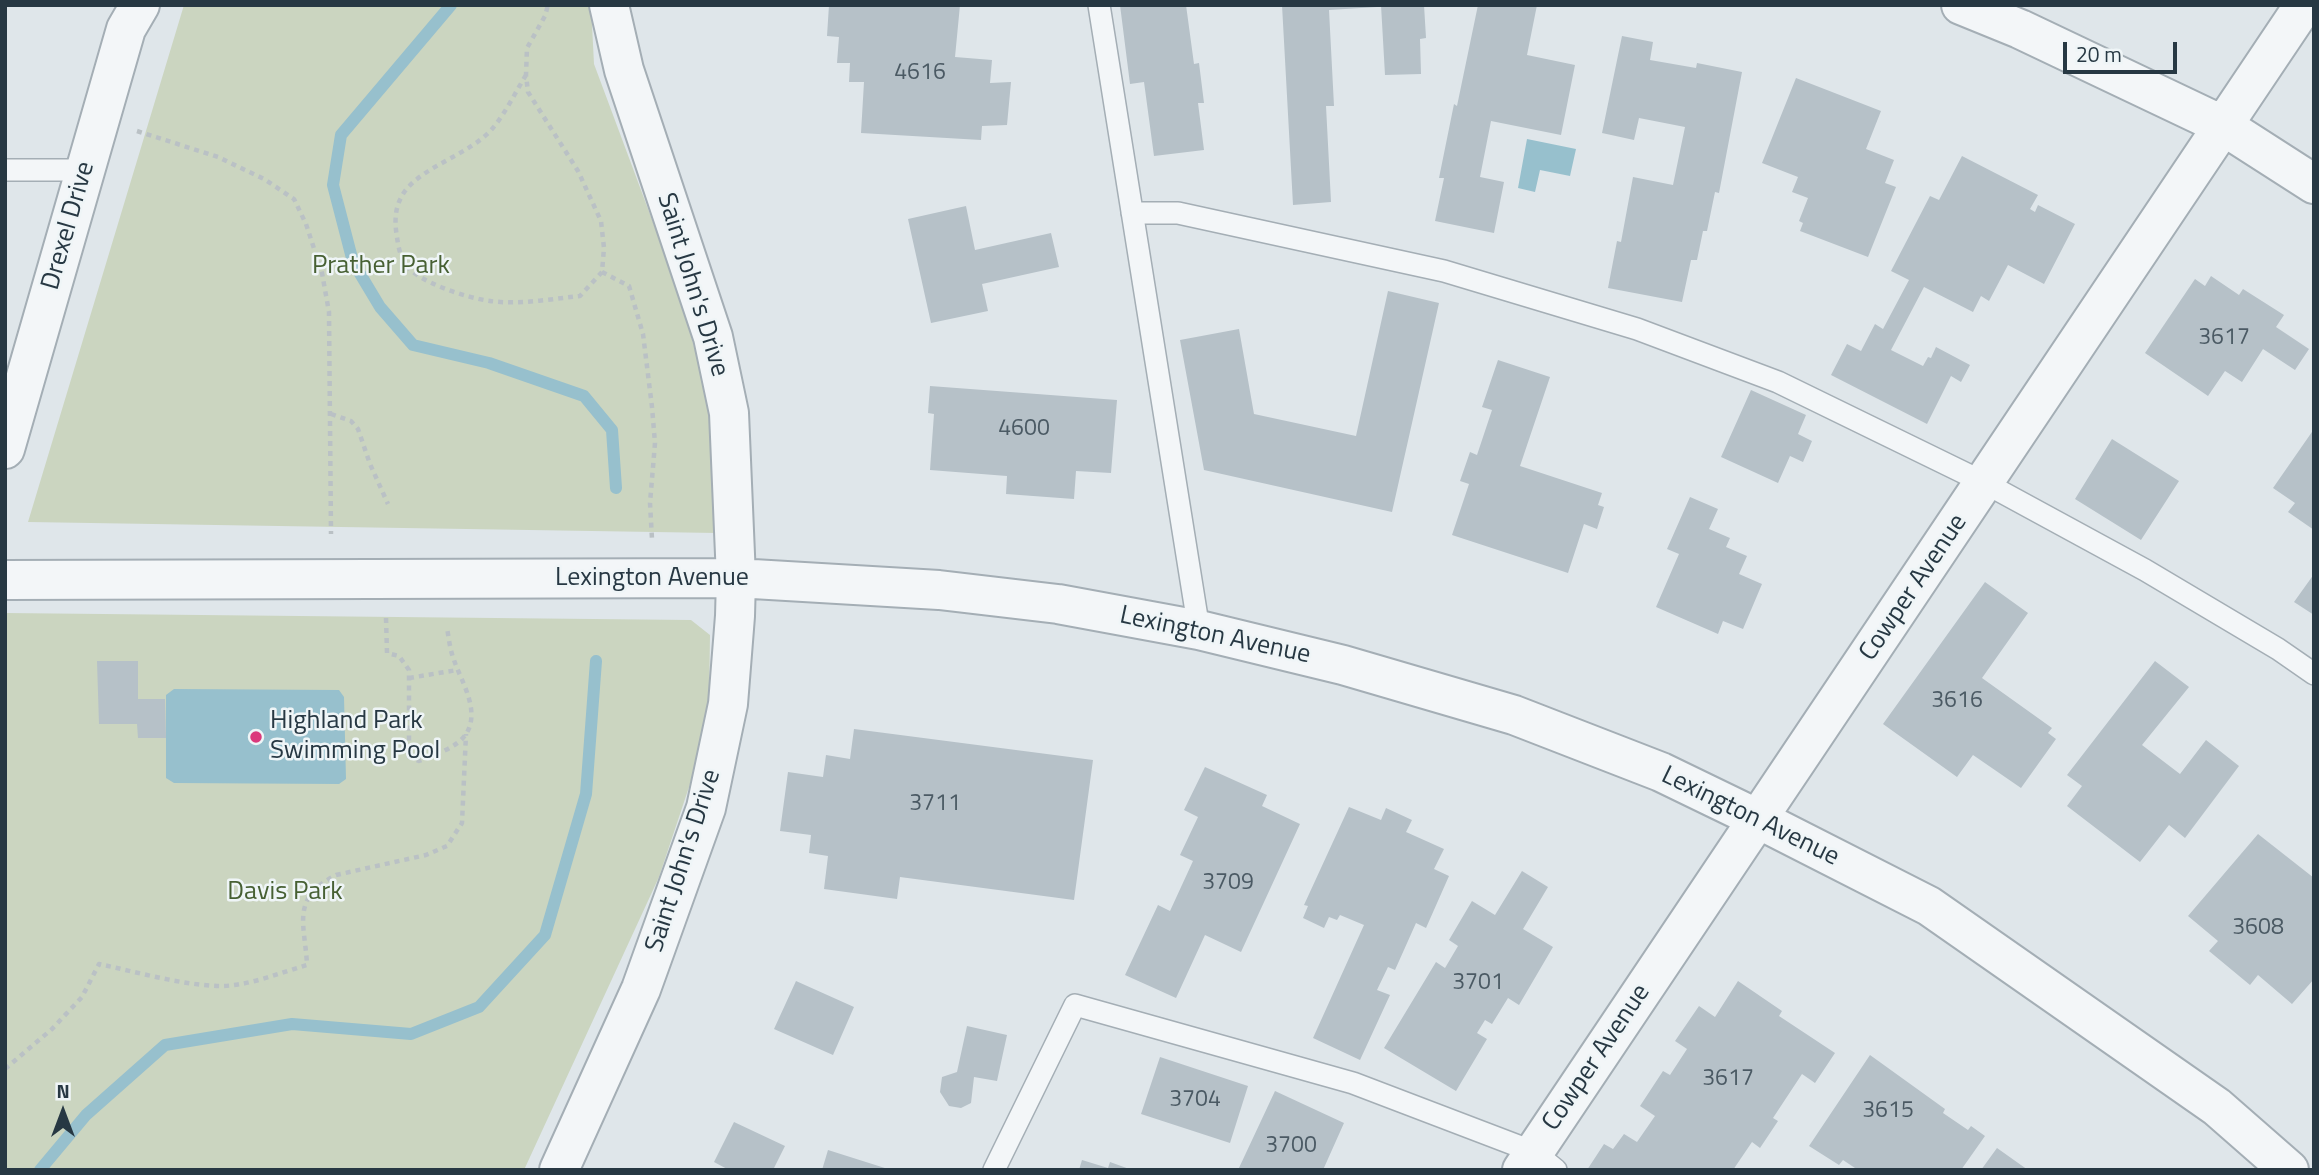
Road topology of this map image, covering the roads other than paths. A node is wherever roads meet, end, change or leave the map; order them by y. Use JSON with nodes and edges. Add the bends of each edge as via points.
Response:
{"nodes":[{"id":1,"x":140,"y":5,"type":"edge"},
{"id":2,"x":609,"y":5,"type":"edge"},
{"id":3,"x":1099,"y":5,"type":"edge"},
{"id":4,"x":1961,"y":5,"type":"edge"},
{"id":5,"x":2304,"y":5,"type":"edge"},
{"id":6,"x":2222,"y":125,"type":"junction"},
{"id":7,"x":5,"y":170,"type":"edge"},
{"id":8,"x":85,"y":170,"type":"junction"},
{"id":9,"x":2314,"y":184,"type":"edge"},
{"id":10,"x":1132,"y":213,"type":"junction"},
{"id":11,"x":5,"y":449,"type":"edge"},
{"id":12,"x":1985,"y":483,"type":"junction"},
{"id":13,"x":736,"y":578,"type":"junction"},
{"id":14,"x":5,"y":580,"type":"edge"},
{"id":15,"x":1199,"y":630,"type":"junction"},
{"id":16,"x":2314,"y":674,"type":"edge"},
{"id":17,"x":1758,"y":819,"type":"junction"},
{"id":18,"x":1537,"y":1164,"type":"edge"},
{"id":19,"x":559,"y":1170,"type":"edge"},
{"id":20,"x":994,"y":1170,"type":"edge"},
{"id":21,"x":2289,"y":1170,"type":"edge"}],
"edges":[{"from":1,"to":8,"type":"street","name":"Drexel Drive","via":[[126,29]]},
{"from":2,"to":13,"type":"street","name":"Saint John's Drive","via":[[624,70],[715,349],[729,413]]},
{"from":3,"to":10,"type":"lane"},
{"from":4,"to":6,"type":"street"},
{"from":5,"to":6,"type":"street","name":"Cowper Avenue"},
{"from":6,"to":9,"type":"street"},
{"from":6,"to":12,"type":"street","name":"Cowper Avenue"},
{"from":7,"to":8,"type":"lane"},
{"from":8,"to":11,"type":"street","name":"Drexel Drive"},
{"from":10,"to":12,"type":"lane","via":[[1178,213],[1444,271],[1637,329],[1778,382]]},
{"from":10,"to":15,"type":"lane"},
{"from":12,"to":16,"type":"lane","via":[[2145,570]]},
{"from":12,"to":17,"type":"street","name":"Cowper Avenue"},
{"from":13,"to":14,"type":"street","name":"Lexington Avenue"},
{"from":13,"to":15,"type":"street","name":"Lexington Avenue","via":[[939,590],[1058,604]]},
{"from":13,"to":19,"type":"street","name":"Saint John's Drive","via":[[728,704],[706,808],[641,989]]},
{"from":15,"to":17,"type":"street","name":"Lexington Avenue","via":[[1343,664],[1514,715],[1661,772]]},
{"from":17,"to":18,"type":"street","name":"Cowper Avenue"},
{"from":17,"to":21,"type":"street","name":"Lexington Avenue","via":[[1929,906],[2217,1107]]},
{"from":18,"to":20,"type":"lane","via":[[1353,1083],[1075,1005]]}]}
